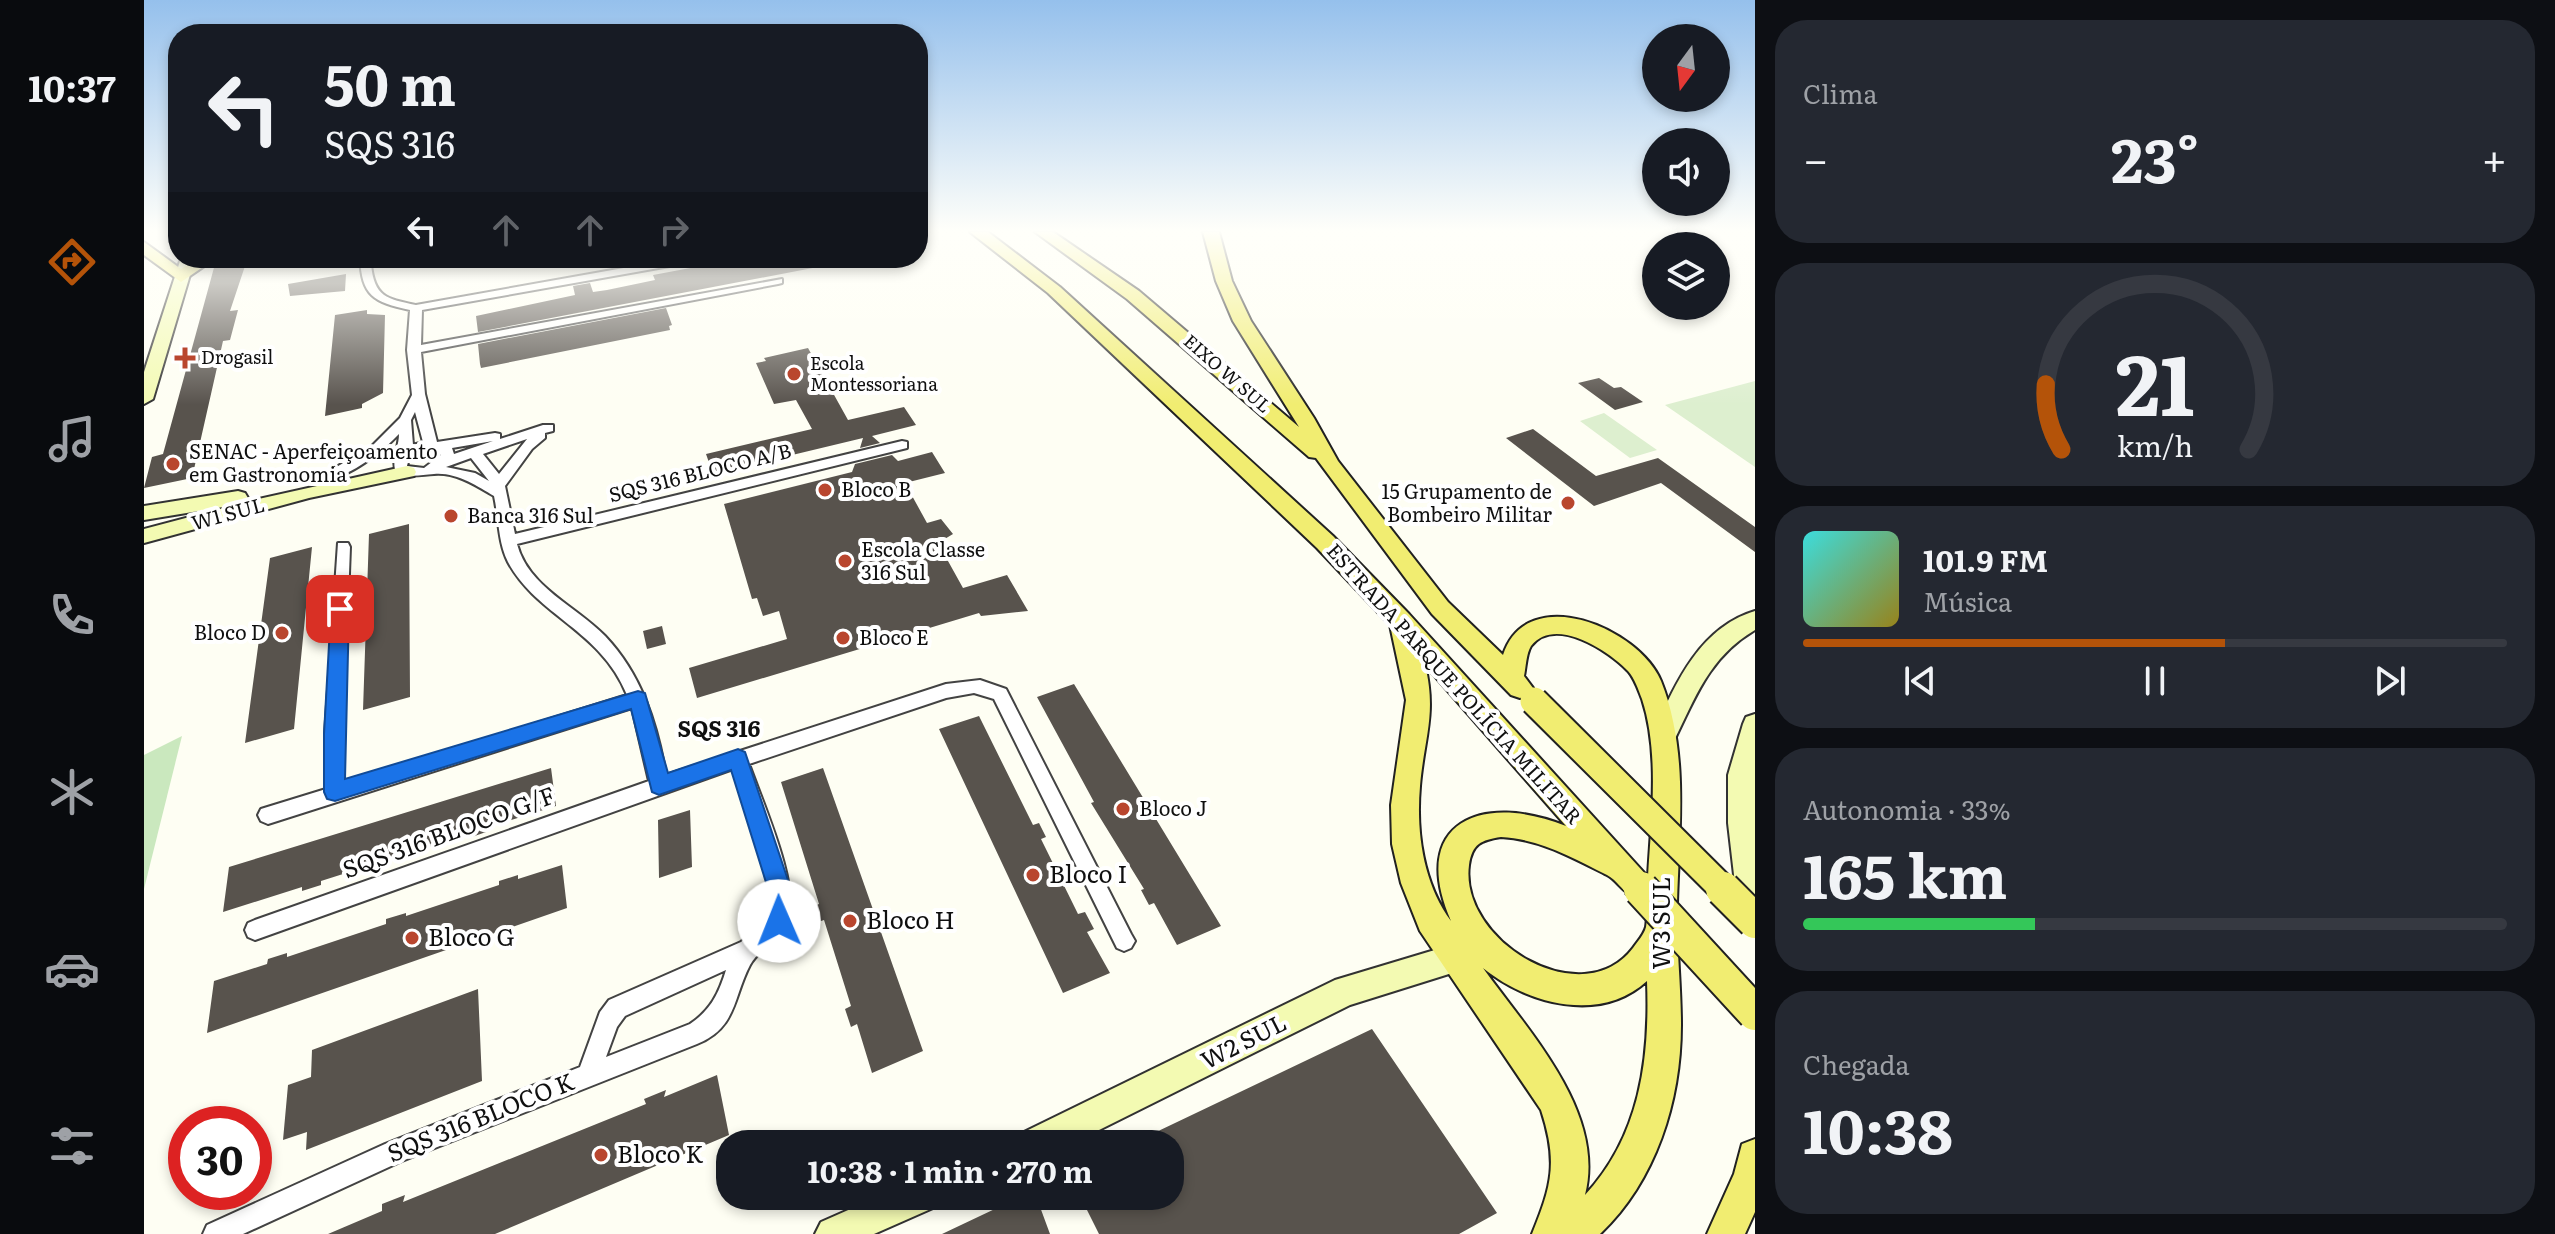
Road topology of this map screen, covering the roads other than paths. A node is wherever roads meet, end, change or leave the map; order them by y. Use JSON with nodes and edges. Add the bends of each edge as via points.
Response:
{"nodes":[{"id":1,"x":177,"y":290,"type":"edge"},
{"id":2,"x":369,"y":290,"type":"edge"},
{"id":3,"x":520,"y":290,"type":"edge"},
{"id":4,"x":733,"y":290,"type":"edge"},
{"id":5,"x":1053,"y":290,"type":"edge"},
{"id":6,"x":1125,"y":290,"type":"edge"},
{"id":7,"x":1228,"y":290,"type":"edge"},
{"id":8,"x":416,"y":308,"type":"junction"},
{"id":9,"x":413,"y":350,"type":"junction"},
{"id":10,"x":417,"y":397,"type":"junction"},
{"id":11,"x":144,"y":399,"type":"edge"},
{"id":12,"x":405,"y":420,"type":"junction"},
{"id":13,"x":548,"y":428,"type":"junction"},
{"id":14,"x":435,"y":445,"type":"junction"},
{"id":15,"x":902,"y":445,"type":"dead end"},
{"id":16,"x":474,"y":452,"type":"junction"},
{"id":17,"x":404,"y":462,"type":"junction"},
{"id":18,"x":1329,"y":464,"type":"junction"},
{"id":19,"x":440,"y":466,"type":"junction"},
{"id":20,"x":330,"y":475,"type":"junction"},
{"id":21,"x":500,"y":490,"type":"junction"},
{"id":22,"x":144,"y":513,"type":"edge"},
{"id":23,"x":144,"y":536,"type":"edge"},
{"id":24,"x":507,"y":541,"type":"junction"},
{"id":25,"x":343,"y":547,"type":"dead end"},
{"id":26,"x":1755,"y":619,"type":"edge"},
{"id":27,"x":1400,"y":620,"type":"junction"},
{"id":28,"x":1511,"y":679,"type":"junction"},
{"id":29,"x":638,"y":699,"type":"junction"},
{"id":30,"x":1755,"y":724,"type":"edge"},
{"id":31,"x":1664,"y":736,"type":"junction"},
{"id":32,"x":738,"y":758,"type":"junction"},
{"id":33,"x":659,"y":786,"type":"junction"},
{"id":34,"x":335,"y":792,"type":"junction"},
{"id":35,"x":268,"y":815,"type":"dead end"},
{"id":36,"x":1629,"y":877,"type":"junction"},
{"id":37,"x":1755,"y":921,"type":"edge"},
{"id":38,"x":255,"y":930,"type":"dead end"},
{"id":39,"x":1755,"y":930,"type":"edge"},
{"id":40,"x":1661,"y":935,"type":"junction"},
{"id":41,"x":1755,"y":939,"type":"edge"},
{"id":42,"x":1124,"y":941,"type":"dead end"},
{"id":43,"x":747,"y":950,"type":"junction"},
{"id":44,"x":1458,"y":958,"type":"junction"},
{"id":45,"x":1755,"y":1013,"type":"edge"},
{"id":46,"x":588,"y":1076,"type":"junction"},
{"id":47,"x":1064,"y":1130,"type":"edge"},
{"id":48,"x":1754,"y":1173,"type":"edge"},
{"id":49,"x":889,"y":1210,"type":"edge"},
{"id":50,"x":216,"y":1234,"type":"edge"},
{"id":51,"x":833,"y":1234,"type":"edge"},
{"id":52,"x":1551,"y":1234,"type":"edge"},
{"id":53,"x":1570,"y":1234,"type":"edge"},
{"id":54,"x":1726,"y":1234,"type":"edge"}],
"edges":[{"from":1,"to":11,"type":"street"},
{"from":2,"to":8,"type":"street","via":[[376,297]]},
{"from":3,"to":8,"type":"street"},
{"from":4,"to":9,"type":"street"},
{"from":5,"to":27,"type":"main road","name":"ESTRADA PARQUE POLÍCIA MILITAR"},
{"from":6,"to":18,"type":"main road","name":"EIXO W SUL"},
{"from":7,"to":18,"type":"main road","name":"ESTRADA PARQUE POLÍCIA MILITAR"},
{"from":8,"to":9,"type":"street"},
{"from":9,"to":10,"type":"street"},
{"from":10,"to":12,"type":"street"},
{"from":10,"to":14,"type":"street"},
{"from":12,"to":17,"type":"street"},
{"from":12,"to":20,"type":"street","via":[[377,449]]},
{"from":13,"to":14,"type":"street"},
{"from":13,"to":16,"type":"street"},
{"from":13,"to":21,"type":"street","via":[[527,446]]},
{"from":14,"to":17,"type":"street","via":[[421,446]]},
{"from":14,"to":19,"type":"street","via":[[448,455]]},
{"from":15,"to":24,"type":"street","name":"SQS 316 BLOCO A/B"},
{"from":16,"to":19,"type":"street"},
{"from":16,"to":21,"type":"street"},
{"from":17,"to":19,"type":"street","via":[[425,472]]},
{"from":17,"to":20,"type":"street","name":"W1 SUL"},
{"from":17,"to":23,"type":"street","name":"W1 SUL"},
{"from":18,"to":28,"type":"main road","name":"ESTRADA PARQUE POLÍCIA MILITAR","via":[[1440,608]]},
{"from":19,"to":21,"type":"street"},
{"from":20,"to":22,"type":"street","name":"W1 SUL","via":[[256,495]]},
{"from":21,"to":24,"type":"street"},
{"from":24,"to":29,"type":"street","via":[[519,569],[600,641]]},
{"from":25,"to":34,"type":"street"},
{"from":26,"to":31,"type":"street","name":"W3 SUL","via":[[1726,634],[1705,657]]},
{"from":27,"to":36,"type":"main road","name":"ESTRADA PARQUE POLÍCIA MILITAR"},
{"from":27,"to":44,"type":"main road","via":[[1419,709],[1405,810],[1410,866],[1431,920]]},
{"from":28,"to":31,"type":"main road","via":[[1517,649],[1528,634],[1546,627],[1594,633],[1640,667],[1654,694]]},
{"from":28,"to":37,"type":"main road","name":"ESTRADA PARQUE POLÍCIA MILITAR","bridge":true},
{"from":29,"to":33,"type":"street"},
{"from":29,"to":34,"type":"street"},
{"from":30,"to":39,"type":"street","via":[[1741,775],[1741,807]]},
{"from":31,"to":40,"type":"main road","name":"W3 SUL"},
{"from":32,"to":33,"type":"street"},
{"from":32,"to":42,"type":"street","via":[[937,693],[980,686],[1000,694]]},
{"from":32,"to":43,"type":"street","via":[[782,909],[774,927]]},
{"from":33,"to":38,"type":"street","name":"SQS 316 BLOCO G/F"},
{"from":34,"to":35,"type":"street"},
{"from":36,"to":40,"type":"main road","via":[[1544,831],[1482,826],[1464,835],[1458,847],[1453,885],[1467,921],[1489,952],[1529,977],[1575,991],[1611,986],[1632,974]]},
{"from":36,"to":45,"type":"main road","name":"ESTRADA PARQUE POLÍCIA MILITAR","bridge":true},
{"from":39,"to":41,"type":"main road"},
{"from":40,"to":53,"type":"main road","name":"W3 SUL","via":[[1664,1039],[1646,1132],[1612,1195]]},
{"from":43,"to":46,"type":"street","via":[[617,1008]]},
{"from":43,"to":46,"type":"street","name":"SQS 316 BLOCO K","via":[[727,1005],[704,1029]]},
{"from":44,"to":47,"type":"street","name":"W2 SUL","via":[[1346,991]]},
{"from":44,"to":52,"type":"main road","via":[[1531,1061],[1567,1132],[1573,1164],[1568,1200]]},
{"from":46,"to":50,"type":"street","name":"SQS 316 BLOCO K","via":[[349,1171]]},
{"from":48,"to":54,"type":"main road"},
{"from":49,"to":51,"type":"street"}]}
